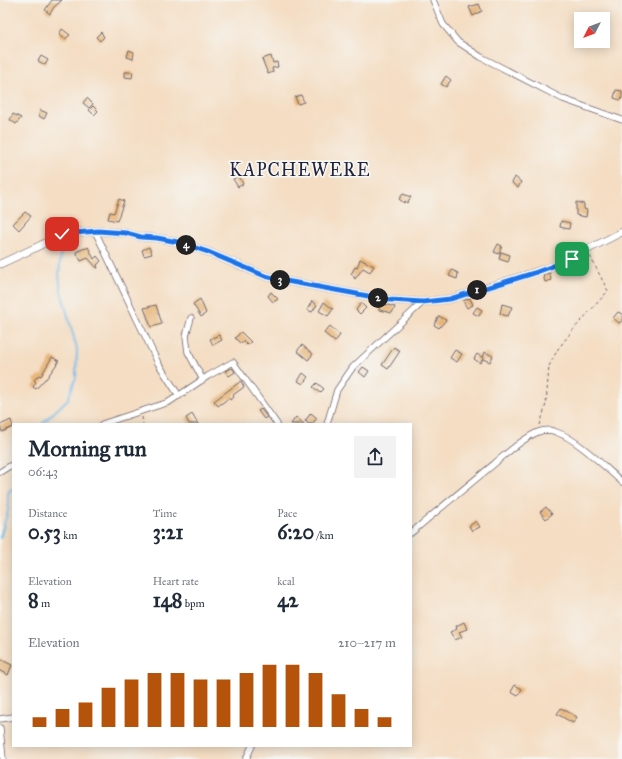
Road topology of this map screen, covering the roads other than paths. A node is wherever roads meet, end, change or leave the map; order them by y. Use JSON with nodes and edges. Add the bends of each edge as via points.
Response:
{"nodes":[{"id":1,"x":433,"y":0,"type":"edge"},
{"id":2,"x":622,"y":120,"type":"edge"},
{"id":3,"x":95,"y":231,"type":"junction"},
{"id":4,"x":622,"y":232,"type":"edge"},
{"id":5,"x":0,"y":264,"type":"edge"},
{"id":6,"x":423,"y":302,"type":"junction"},
{"id":7,"x":191,"y":318,"type":"dead end"},
{"id":8,"x":202,"y":380,"type":"junction"},
{"id":9,"x":179,"y":396,"type":"junction"},
{"id":10,"x":105,"y":423,"type":"edge"},
{"id":11,"x":276,"y":423,"type":"edge"},
{"id":12,"x":327,"y":423,"type":"edge"},
{"id":13,"x":12,"y":465,"type":"edge"},
{"id":14,"x":0,"y":472,"type":"edge"},
{"id":15,"x":622,"y":482,"type":"edge"},
{"id":16,"x":412,"y":532,"type":"edge"},
{"id":17,"x":12,"y":717,"type":"edge"},
{"id":18,"x":0,"y":719,"type":"edge"},
{"id":19,"x":0,"y":728,"type":"edge"},
{"id":20,"x":252,"y":747,"type":"edge"},
{"id":21,"x":3,"y":759,"type":"edge"},
{"id":22,"x":246,"y":759,"type":"edge"}],
"edges":[{"from":1,"to":2,"type":"street","via":[[443,24],[454,38],[481,57],[563,100]]},
{"from":3,"to":5,"type":"street","via":[[62,234]]},
{"from":3,"to":6,"type":"street","via":[[126,233],[178,242],[265,276],[286,281],[374,297]]},
{"from":3,"to":9,"type":"street","via":[[158,363]]},
{"from":4,"to":6,"type":"street","via":[[557,265],[450,299]]},
{"from":6,"to":12,"type":"street","via":[[353,367],[337,390]]},
{"from":7,"to":8,"type":"street","via":[[186,336],[188,352]]},
{"from":8,"to":9,"type":"street"},
{"from":8,"to":11,"type":"street","via":[[233,362]]},
{"from":9,"to":10,"type":"street","via":[[169,402]]},
{"from":13,"to":14,"type":"street"},
{"from":15,"to":16,"type":"street","via":[[567,437],[556,432],[540,431],[512,449]]},
{"from":17,"to":18,"type":"street"},
{"from":19,"to":21,"type":"street"},
{"from":20,"to":22,"type":"street"}]}
